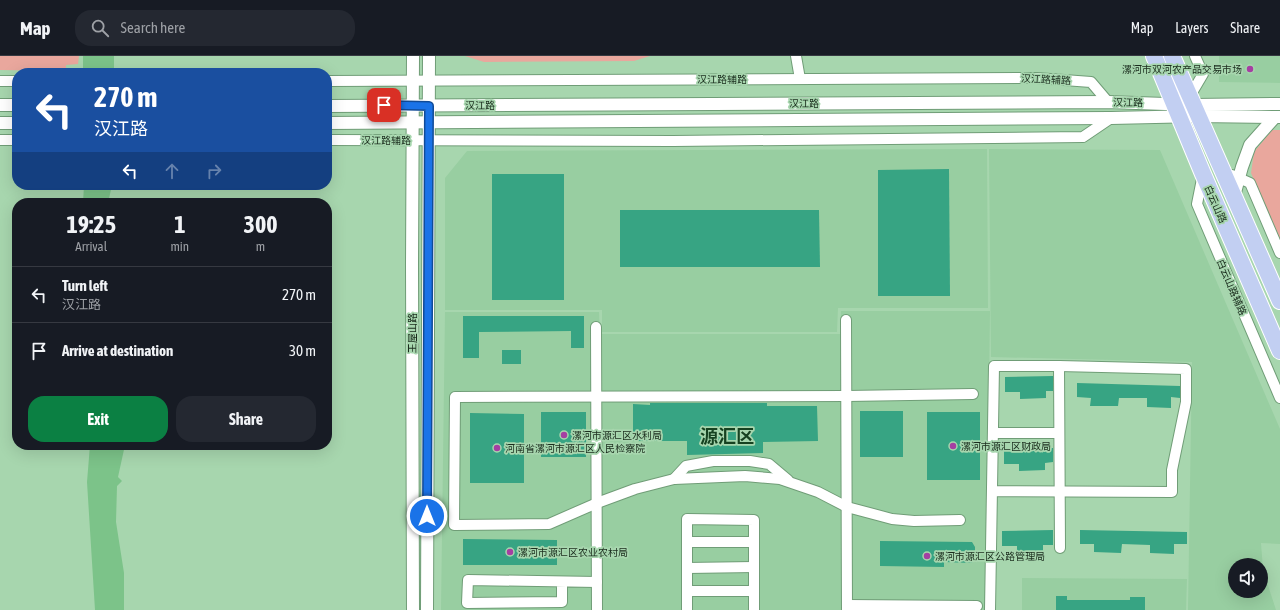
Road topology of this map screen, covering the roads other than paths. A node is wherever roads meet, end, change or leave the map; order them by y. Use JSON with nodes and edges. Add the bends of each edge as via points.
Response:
{"nodes":[{"id":1,"x":413,"y":56,"type":"edge"},
{"id":2,"x":429,"y":56,"type":"edge"},
{"id":3,"x":796,"y":56,"type":"edge"},
{"id":4,"x":1154,"y":56,"type":"edge"},
{"id":5,"x":1172,"y":56,"type":"edge"},
{"id":6,"x":1195,"y":56,"type":"edge"},
{"id":7,"x":800,"y":79,"type":"junction"},
{"id":8,"x":0,"y":81,"type":"edge"},
{"id":9,"x":12,"y":81,"type":"edge"},
{"id":10,"x":332,"y":81,"type":"edge"},
{"id":11,"x":413,"y":81,"type":"junction"},
{"id":12,"x":429,"y":81,"type":"junction"},
{"id":13,"x":1108,"y":102,"type":"junction"},
{"id":14,"x":1280,"y":104,"type":"edge"},
{"id":15,"x":0,"y":105,"type":"edge"},
{"id":16,"x":12,"y":105,"type":"edge"},
{"id":17,"x":413,"y":105,"type":"junction"},
{"id":18,"x":332,"y":106,"type":"edge"},
{"id":19,"x":429,"y":106,"type":"junction"},
{"id":20,"x":1194,"y":106,"type":"junction"},
{"id":21,"x":1176,"y":110,"type":"junction"},
{"id":22,"x":1277,"y":117,"type":"edge"},
{"id":23,"x":1111,"y":118,"type":"junction"},
{"id":24,"x":0,"y":123,"type":"edge"},
{"id":25,"x":12,"y":123,"type":"edge"},
{"id":26,"x":332,"y":123,"type":"edge"},
{"id":27,"x":413,"y":123,"type":"junction"},
{"id":28,"x":429,"y":123,"type":"junction"},
{"id":29,"x":0,"y":140,"type":"edge"},
{"id":30,"x":12,"y":140,"type":"edge"},
{"id":31,"x":332,"y":140,"type":"edge"},
{"id":32,"x":413,"y":140,"type":"junction"},
{"id":33,"x":429,"y":140,"type":"junction"},
{"id":34,"x":1223,"y":171,"type":"junction"},
{"id":35,"x":1203,"y":174,"type":"junction"},
{"id":36,"x":1239,"y":177,"type":"junction"},
{"id":37,"x":1234,"y":196,"type":"junction"},
{"id":38,"x":1280,"y":253,"type":"edge"},
{"id":39,"x":1280,"y":301,"type":"edge"},
{"id":40,"x":846,"y":320,"type":"dead end"},
{"id":41,"x":596,"y":328,"type":"dead end"},
{"id":42,"x":1280,"y":351,"type":"edge"},
{"id":43,"x":1059,"y":366,"type":"junction"},
{"id":44,"x":973,"y":394,"type":"dead end"},
{"id":45,"x":597,"y":396,"type":"junction"},
{"id":46,"x":847,"y":396,"type":"junction"},
{"id":47,"x":1280,"y":398,"type":"edge"},
{"id":48,"x":993,"y":433,"type":"junction"},
{"id":49,"x":1060,"y":433,"type":"junction"},
{"id":50,"x":674,"y":479,"type":"junction"},
{"id":51,"x":793,"y":483,"type":"junction"},
{"id":52,"x":992,"y":491,"type":"junction"},
{"id":53,"x":1060,"y":491,"type":"junction"},
{"id":54,"x":597,"y":503,"type":"junction"},
{"id":55,"x":846,"y":507,"type":"junction"},
{"id":56,"x":960,"y":520,"type":"dead end"},
{"id":57,"x":687,"y":542,"type":"junction"},
{"id":58,"x":754,"y":542,"type":"junction"},
{"id":59,"x":1060,"y":548,"type":"dead end"},
{"id":60,"x":754,"y":567,"type":"junction"},
{"id":61,"x":687,"y":568,"type":"junction"},
{"id":62,"x":562,"y":582,"type":"junction"},
{"id":63,"x":597,"y":582,"type":"junction"},
{"id":64,"x":687,"y":591,"type":"junction"},
{"id":65,"x":754,"y":591,"type":"junction"},
{"id":66,"x":977,"y":606,"type":"dead end"},
{"id":67,"x":847,"y":608,"type":"edge"},
{"id":68,"x":413,"y":610,"type":"edge"},
{"id":69,"x":427,"y":610,"type":"edge"},
{"id":70,"x":597,"y":610,"type":"edge"},
{"id":71,"x":687,"y":610,"type":"edge"},
{"id":72,"x":754,"y":610,"type":"edge"},
{"id":73,"x":990,"y":610,"type":"edge"}],
"edges":[{"from":1,"to":11,"type":"street","name":"王屋山路"},
{"from":2,"to":12,"type":"street","name":"王屋山路"},
{"from":3,"to":7,"type":"street"},
{"from":4,"to":21,"type":"highway","name":"白云山路"},
{"from":5,"to":20,"type":"highway","name":"白云山路"},
{"from":6,"to":20,"type":"street","via":[[1203,74]]},
{"from":7,"to":12,"type":"street","name":"汉江路辅路"},
{"from":7,"to":13,"type":"street","name":"汉江路辅路","via":[[1037,78],[1091,82]]},
{"from":8,"to":9,"type":"street"},
{"from":10,"to":11,"type":"street","name":"汉江路辅路"},
{"from":11,"to":12,"type":"street","name":"汉江路辅路"},
{"from":11,"to":17,"type":"street","name":"王屋山路"},
{"from":12,"to":19,"type":"street","name":"王屋山路"},
{"from":13,"to":19,"type":"street","name":"汉江路"},
{"from":13,"to":21,"type":"street","name":"汉江路"},
{"from":14,"to":20,"type":"street","name":"汉江路"},
{"from":15,"to":16,"type":"street"},
{"from":17,"to":18,"type":"street","name":"汉江路"},
{"from":17,"to":19,"type":"street","name":"汉江路"},
{"from":17,"to":27,"type":"street","name":"王屋山路"},
{"from":19,"to":28,"type":"street","name":"王屋山路"},
{"from":20,"to":21,"type":"street","name":"汉江路"},
{"from":20,"to":22,"type":"street","name":"汉江路"},
{"from":20,"to":34,"type":"highway","name":"白云山路"},
{"from":21,"to":23,"type":"street","name":"汉江路"},
{"from":21,"to":35,"type":"highway","name":"白云山路"},
{"from":22,"to":36,"type":"street","via":[[1250,145]]},
{"from":23,"to":28,"type":"street","name":"汉江路"},
{"from":23,"to":33,"type":"street","name":"汉江路辅路","via":[[1083,137],[673,141]]},
{"from":24,"to":25,"type":"street"},
{"from":26,"to":27,"type":"street","name":"汉江路"},
{"from":27,"to":28,"type":"street","name":"汉江路"},
{"from":27,"to":32,"type":"street","name":"王屋山路"},
{"from":28,"to":33,"type":"street","name":"王屋山路"},
{"from":29,"to":30,"type":"street"},
{"from":31,"to":32,"type":"street","name":"汉江路辅路"},
{"from":32,"to":33,"type":"street","name":"汉江路辅路"},
{"from":32,"to":68,"type":"street","name":"王屋山路"},
{"from":33,"to":69,"type":"street","name":"王屋山路"},
{"from":34,"to":36,"type":"street"},
{"from":34,"to":37,"type":"highway","name":"白云山路"},
{"from":35,"to":42,"type":"highway","name":"白云山路"},
{"from":35,"to":47,"type":"street","name":"白云山路辅路","via":[[1196,204]]},
{"from":36,"to":37,"type":"street"},
{"from":36,"to":38,"type":"street","via":[[1250,183]]},
{"from":37,"to":39,"type":"highway","name":"白云山路"},
{"from":40,"to":46,"type":"street"},
{"from":41,"to":45,"type":"street"},
{"from":43,"to":48,"type":"street","via":[[994,366]]},
{"from":43,"to":49,"type":"street"},
{"from":43,"to":53,"type":"street","via":[[1186,369],[1186,402],[1172,470],[1172,492]]},
{"from":44,"to":46,"type":"street"},
{"from":45,"to":46,"type":"street"},
{"from":45,"to":54,"type":"street"},
{"from":45,"to":54,"type":"street","via":[[455,397],[454,525],[549,524]]},
{"from":46,"to":55,"type":"street"},
{"from":48,"to":49,"type":"street"},
{"from":48,"to":52,"type":"street"},
{"from":49,"to":53,"type":"street"},
{"from":50,"to":51,"type":"street","via":[[745,476],[780,479]]},
{"from":50,"to":51,"type":"street","via":[[686,466],[713,461],[750,462],[769,464]]},
{"from":50,"to":54,"type":"street","via":[[635,489]]},
{"from":51,"to":55,"type":"street","via":[[818,492]]},
{"from":52,"to":53,"type":"street"},
{"from":52,"to":73,"type":"street"},
{"from":53,"to":59,"type":"street"},
{"from":54,"to":63,"type":"street"},
{"from":55,"to":56,"type":"street","via":[[892,519]]},
{"from":55,"to":67,"type":"street"},
{"from":57,"to":58,"type":"street"},
{"from":57,"to":58,"type":"street","via":[[687,519],[754,520]]},
{"from":57,"to":61,"type":"street"},
{"from":58,"to":60,"type":"street"},
{"from":60,"to":61,"type":"street"},
{"from":60,"to":65,"type":"street"},
{"from":61,"to":64,"type":"street"},
{"from":62,"to":62,"type":"street","via":[[468,580],[467,603],[562,602]]},
{"from":62,"to":63,"type":"street"},
{"from":63,"to":70,"type":"street"},
{"from":64,"to":65,"type":"street"},
{"from":64,"to":71,"type":"street"},
{"from":65,"to":72,"type":"street"},
{"from":66,"to":67,"type":"street"}]}
